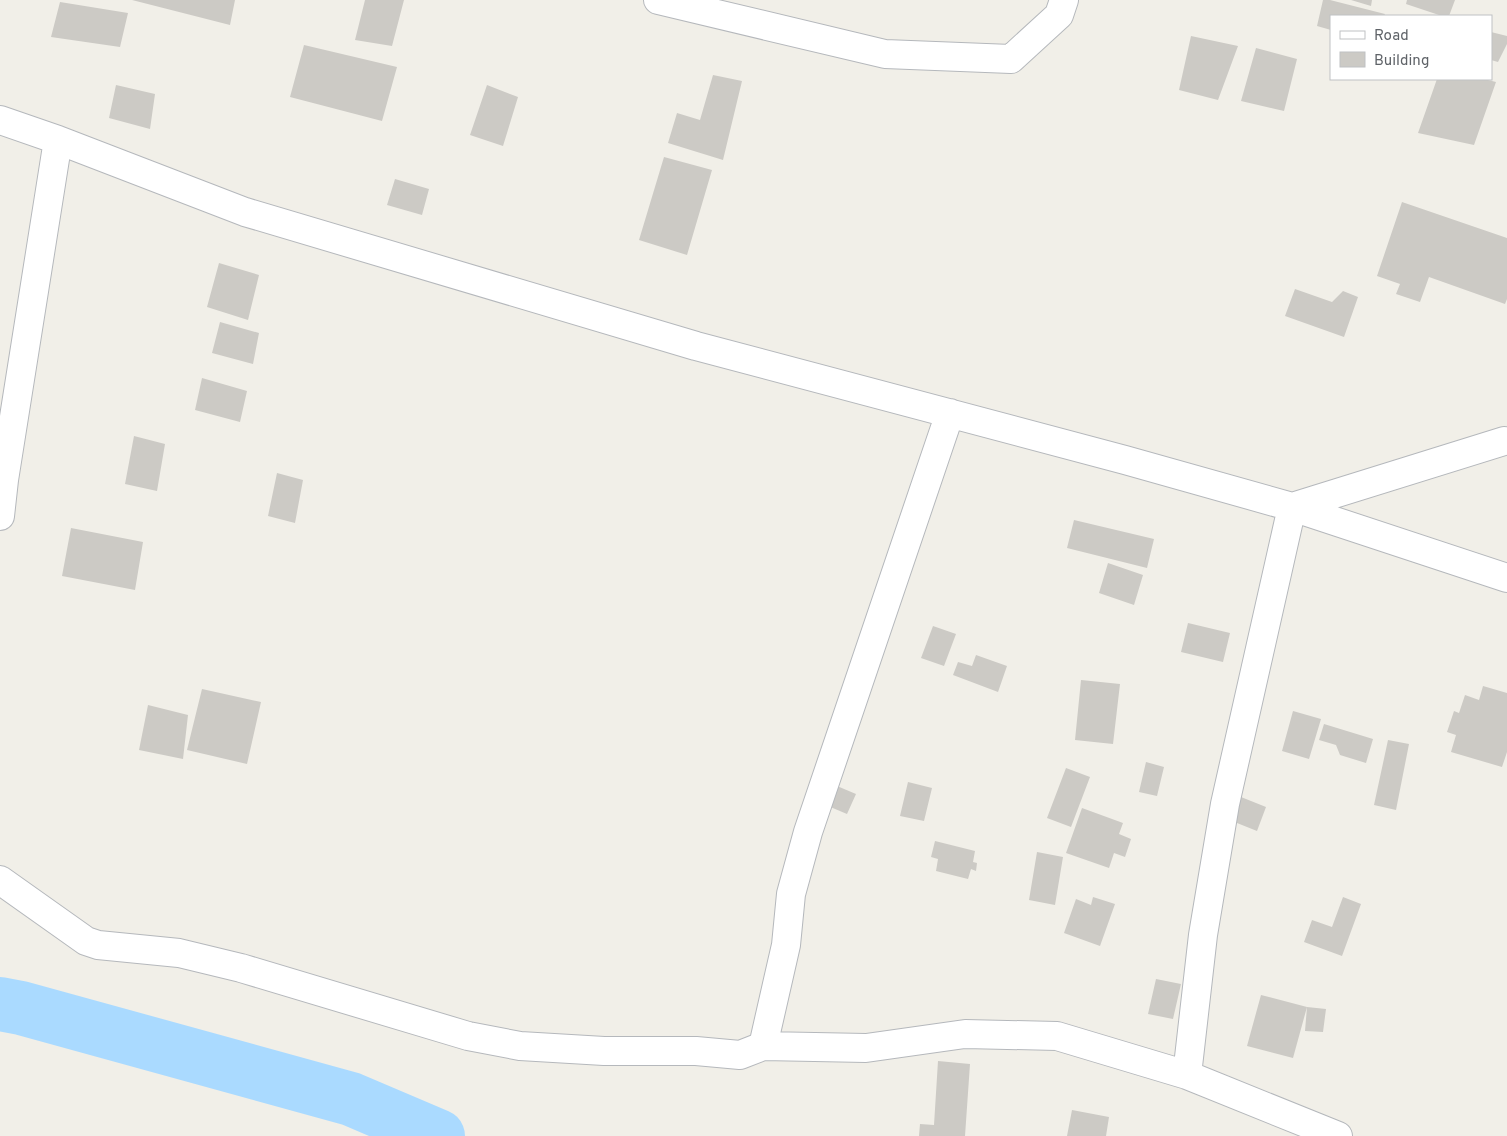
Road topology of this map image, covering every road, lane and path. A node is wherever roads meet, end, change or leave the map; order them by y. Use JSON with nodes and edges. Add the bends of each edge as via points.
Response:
{"nodes":[{"id":1,"x":658,"y":0,"type":"edge"},
{"id":2,"x":1064,"y":0,"type":"edge"},
{"id":3,"x":0,"y":120,"type":"edge"},
{"id":4,"x":58,"y":140,"type":"junction"},
{"id":5,"x":950,"y":413,"type":"junction"},
{"id":6,"x":1506,"y":440,"type":"edge"},
{"id":7,"x":1292,"y":507,"type":"junction"},
{"id":8,"x":0,"y":516,"type":"edge"},
{"id":9,"x":1507,"y":578,"type":"edge"},
{"id":10,"x":0,"y":880,"type":"edge"},
{"id":11,"x":763,"y":1046,"type":"junction"},
{"id":12,"x":1186,"y":1075,"type":"junction"},
{"id":13,"x":1338,"y":1136,"type":"edge"}],
"edges":[{"from":1,"to":2,"type":"street","via":[[885,54],[1011,58],[1059,15]]},
{"from":3,"to":4,"type":"street"},
{"from":4,"to":5,"type":"street","via":[[244,212],[696,346]]},
{"from":4,"to":8,"type":"street"},
{"from":5,"to":7,"type":"street"},
{"from":5,"to":11,"type":"street","via":[[808,832],[791,894],[786,945]]},
{"from":6,"to":7,"type":"street"},
{"from":7,"to":9,"type":"street"},
{"from":7,"to":12,"type":"street","via":[[1225,804],[1203,936]]},
{"from":10,"to":11,"type":"street","via":[[86,941],[188,955],[241,968],[468,1036],[520,1046],[604,1051],[696,1051],[740,1055]]},
{"from":11,"to":12,"type":"street","via":[[866,1048],[965,1034],[1057,1036]]},
{"from":12,"to":13,"type":"street"}]}
